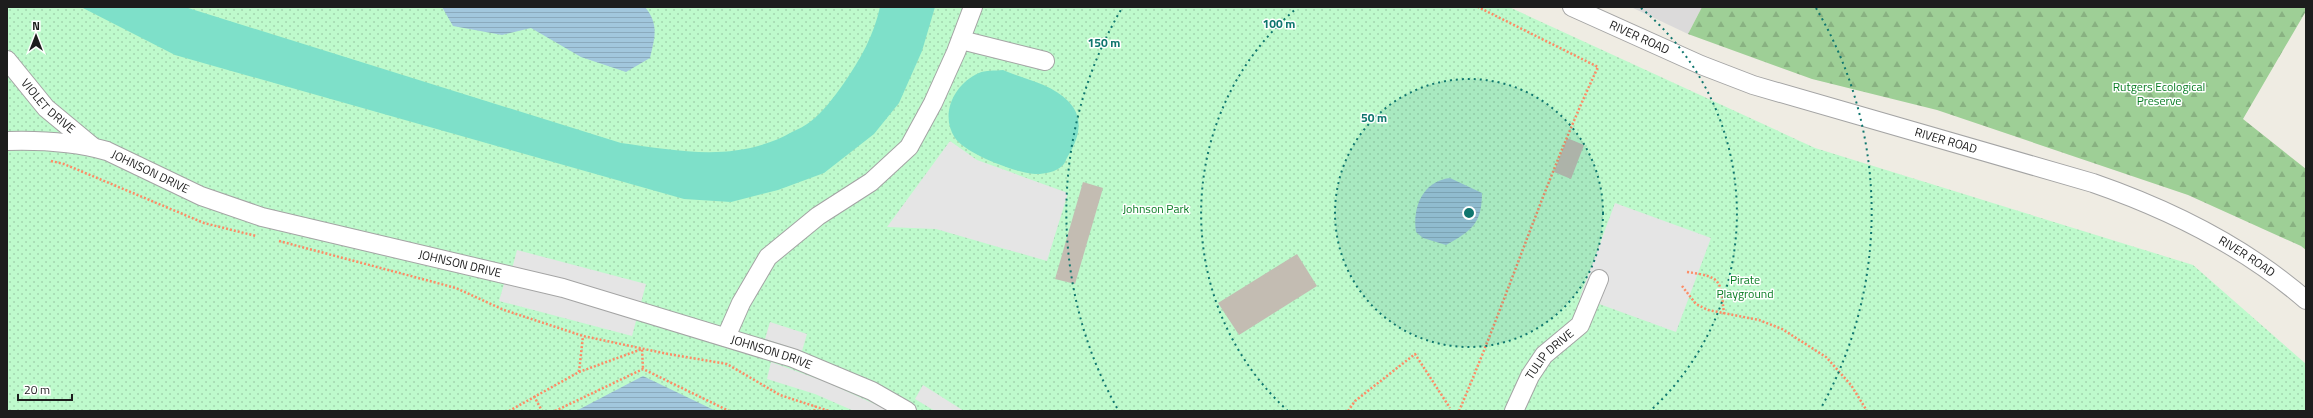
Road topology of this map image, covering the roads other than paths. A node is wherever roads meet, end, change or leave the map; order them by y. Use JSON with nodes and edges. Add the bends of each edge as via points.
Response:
{"nodes":[{"id":1,"x":973,"y":7,"type":"edge"},
{"id":2,"x":1572,"y":7,"type":"edge"},
{"id":3,"x":961,"y":40,"type":"junction"},
{"id":4,"x":7,"y":60,"type":"edge"},
{"id":5,"x":1045,"y":62,"type":"dead end"},
{"id":6,"x":7,"y":141,"type":"edge"},
{"id":7,"x":93,"y":147,"type":"junction"},
{"id":8,"x":1599,"y":279,"type":"dead end"},
{"id":9,"x":2306,"y":300,"type":"edge"},
{"id":10,"x":726,"y":337,"type":"junction"},
{"id":11,"x":907,"y":411,"type":"edge"},
{"id":12,"x":1514,"y":411,"type":"edge"}],
"edges":[{"from":1,"to":3,"type":"street"},
{"from":2,"to":9,"type":"street","name":"RIVER ROAD","via":[[1701,65],[1753,85],[2093,183],[2142,200],[2235,248],[2278,276]]},
{"from":3,"to":5,"type":"street"},
{"from":3,"to":10,"type":"street","via":[[933,104],[909,147],[871,182],[818,216],[768,257],[741,303]]},
{"from":4,"to":7,"type":"street","name":"VIOLET DRIVE","via":[[46,108]]},
{"from":6,"to":7,"type":"street","name":"JOHNSON DRIVE","via":[[37,140]]},
{"from":7,"to":10,"type":"street","name":"JOHNSON DRIVE","via":[[107,151],[200,196],[262,217],[563,288]]},
{"from":8,"to":12,"type":"street","name":"TULIP DRIVE","via":[[1580,325],[1544,355],[1530,376]]},
{"from":10,"to":11,"type":"street","name":"JOHNSON DRIVE","via":[[793,358],[872,392]]}]}
